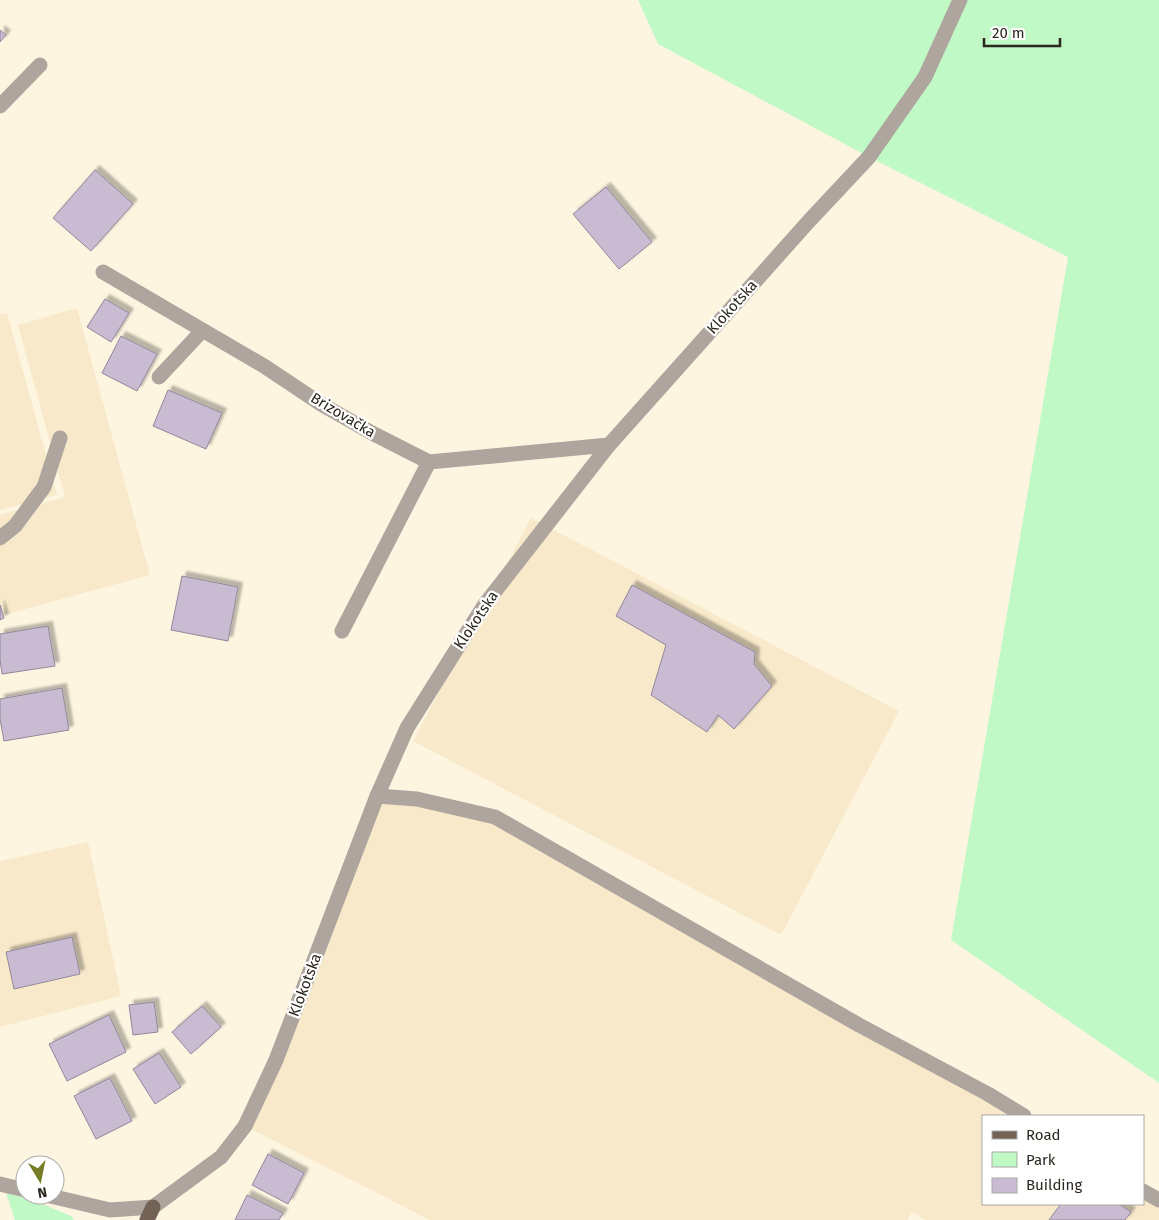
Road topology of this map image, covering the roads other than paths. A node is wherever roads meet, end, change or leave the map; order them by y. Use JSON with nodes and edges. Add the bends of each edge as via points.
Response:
{"nodes":[{"id":1,"x":960,"y":0,"type":"edge"},
{"id":2,"x":40,"y":65,"type":"dead end"},
{"id":3,"x":0,"y":106,"type":"edge"},
{"id":4,"x":103,"y":272,"type":"dead end"},
{"id":5,"x":202,"y":330,"type":"junction"},
{"id":6,"x":159,"y":377,"type":"dead end"},
{"id":7,"x":60,"y":438,"type":"dead end"},
{"id":8,"x":609,"y":445,"type":"junction"},
{"id":9,"x":429,"y":462,"type":"junction"},
{"id":10,"x":0,"y":538,"type":"edge"},
{"id":11,"x":342,"y":631,"type":"dead end"},
{"id":12,"x":377,"y":796,"type":"junction"},
{"id":13,"x":1022,"y":1115,"type":"edge"},
{"id":14,"x":0,"y":1184,"type":"edge"},
{"id":15,"x":15,"y":1188,"type":"edge"},
{"id":16,"x":1144,"y":1191,"type":"edge"},
{"id":17,"x":65,"y":1199,"type":"edge"},
{"id":18,"x":1159,"y":1200,"type":"edge"},
{"id":19,"x":150,"y":1214,"type":"edge"}],
"edges":[{"from":1,"to":8,"type":"street","name":"Klokotska","via":[[926,78],[870,157]]},
{"from":2,"to":3,"type":"street"},
{"from":4,"to":5,"type":"street","name":"Brizovačka"},
{"from":5,"to":6,"type":"street"},
{"from":5,"to":9,"type":"street","name":"Brizovačka","via":[[321,404]]},
{"from":7,"to":10,"type":"street","via":[[44,487],[15,526]]},
{"from":8,"to":9,"type":"street"},
{"from":8,"to":12,"type":"street","name":"Klokotska","via":[[484,604],[407,728]]},
{"from":9,"to":11,"type":"street"},
{"from":12,"to":13,"type":"street","via":[[417,799],[496,817]]},
{"from":12,"to":19,"type":"street","name":"Klokotska","via":[[276,1060],[245,1126],[221,1157]]},
{"from":14,"to":15,"type":"street"},
{"from":16,"to":18,"type":"street"},
{"from":17,"to":19,"type":"street","name":"Klokotska","via":[[110,1210]]}]}
